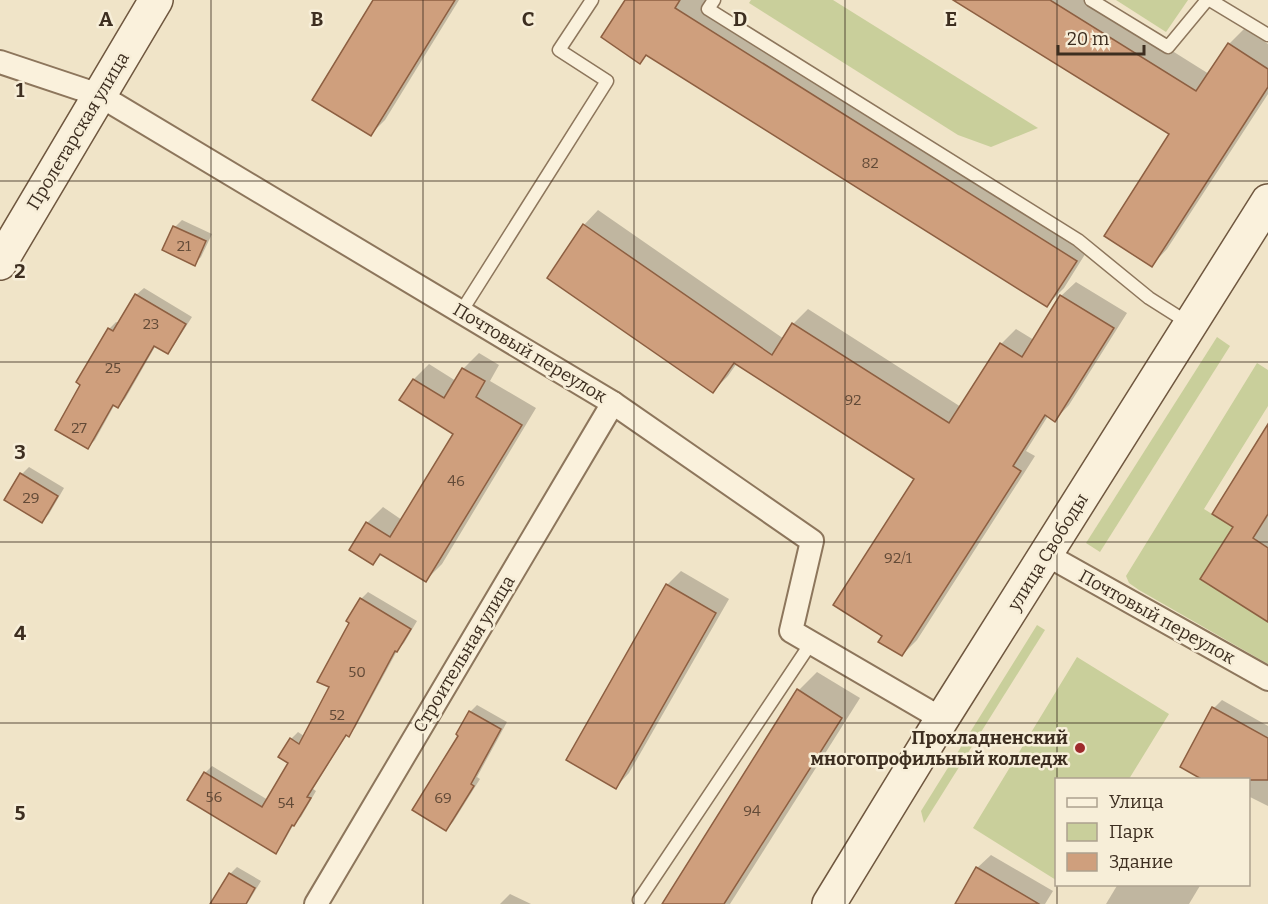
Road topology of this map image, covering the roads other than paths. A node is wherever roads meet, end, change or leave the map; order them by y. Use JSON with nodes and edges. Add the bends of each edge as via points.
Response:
{"nodes":[{"id":1,"x":156,"y":0,"type":"edge"},
{"id":2,"x":592,"y":0,"type":"edge"},
{"id":3,"x":714,"y":0,"type":"edge"},
{"id":4,"x":1091,"y":0,"type":"edge"},
{"id":5,"x":1209,"y":0,"type":"edge"},
{"id":6,"x":1268,"y":35,"type":"edge"},
{"id":7,"x":0,"y":62,"type":"edge"},
{"id":8,"x":99,"y":95,"type":"junction"},
{"id":9,"x":1268,"y":201,"type":"edge"},
{"id":10,"x":0,"y":262,"type":"edge"},
{"id":11,"x":461,"y":312,"type":"junction"},
{"id":12,"x":1191,"y":325,"type":"junction"},
{"id":13,"x":613,"y":403,"type":"junction"},
{"id":14,"x":1047,"y":555,"type":"junction"},
{"id":15,"x":811,"y":643,"type":"junction"},
{"id":16,"x":1268,"y":679,"type":"edge"},
{"id":17,"x":942,"y":719,"type":"junction"},
{"id":18,"x":639,"y":900,"type":"dead end"},
{"id":19,"x":316,"y":904,"type":"edge"},
{"id":20,"x":829,"y":904,"type":"edge"}],
"edges":[{"from":1,"to":8,"type":"main road","name":"Пролетарская улица"},
{"from":2,"to":11,"type":"lane","via":[[559,50],[607,81]]},
{"from":3,"to":12,"type":"lane","via":[[708,9],[1078,240],[1149,298]]},
{"from":4,"to":5,"type":"lane","via":[[1168,47]]},
{"from":5,"to":6,"type":"lane"},
{"from":7,"to":8,"type":"street","name":"Почтовый переулок"},
{"from":8,"to":10,"type":"main road","name":"Пролетарская улица"},
{"from":8,"to":11,"type":"street","name":"Почтовый переулок"},
{"from":9,"to":12,"type":"main road","name":"улица Свободы"},
{"from":11,"to":13,"type":"street","name":"Почтовый переулок"},
{"from":12,"to":14,"type":"main road","name":"улица Свободы"},
{"from":13,"to":15,"type":"street","name":"Почтовый переулок","via":[[812,541],[791,630]]},
{"from":13,"to":19,"type":"street","name":"Строительная улица"},
{"from":14,"to":16,"type":"street","name":"Почтовый переулок"},
{"from":14,"to":17,"type":"main road","name":"улица Свободы"},
{"from":15,"to":17,"type":"street","name":"Почтовый переулок"},
{"from":15,"to":18,"type":"lane"},
{"from":17,"to":20,"type":"main road","name":"улица Свободы"}]}
